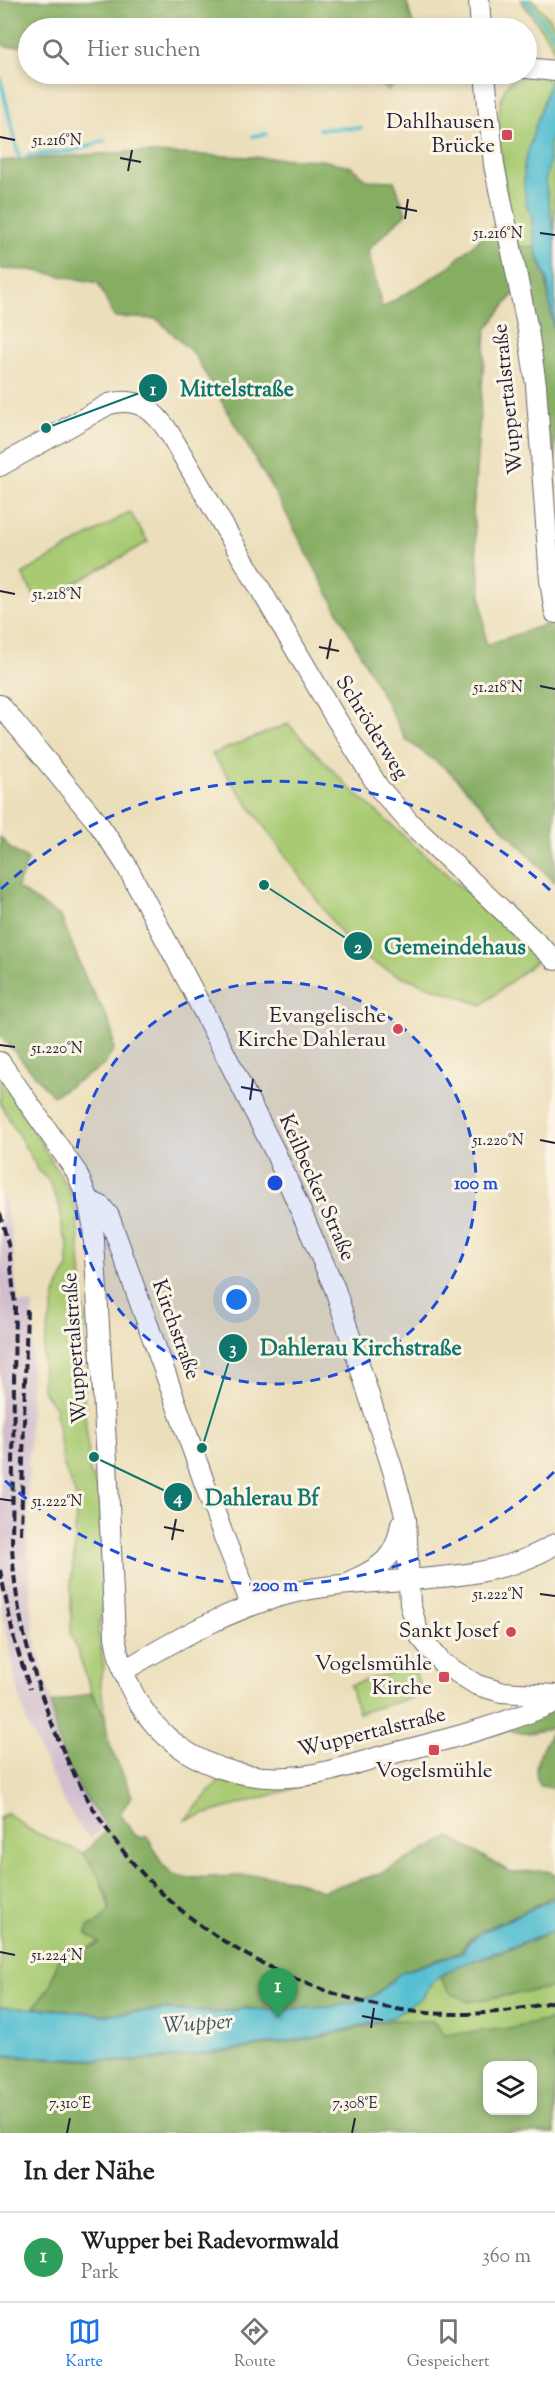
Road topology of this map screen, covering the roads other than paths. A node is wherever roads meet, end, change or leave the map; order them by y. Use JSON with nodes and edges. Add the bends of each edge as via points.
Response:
{"nodes":[{"id":1,"x":478,"y":0,"type":"edge"},
{"id":2,"x":480,"y":18,"type":"edge"},
{"id":3,"x":537,"y":69,"type":"edge"},
{"id":4,"x":555,"y":71,"type":"edge"},
{"id":5,"x":486,"y":84,"type":"edge"},
{"id":6,"x":0,"y":466,"type":"edge"},
{"id":7,"x":555,"y":613,"type":"edge"},
{"id":8,"x":0,"y":705,"type":"edge"},
{"id":9,"x":555,"y":960,"type":"edge"},
{"id":10,"x":0,"y":1062,"type":"edge"},
{"id":11,"x":88,"y":1200,"type":"junction"},
{"id":12,"x":403,"y":1503,"type":"junction"},
{"id":13,"x":555,"y":1544,"type":"edge"},
{"id":14,"x":408,"y":1580,"type":"junction"},
{"id":15,"x":339,"y":1585,"type":"junction"},
{"id":16,"x":250,"y":1604,"type":"junction"},
{"id":17,"x":123,"y":1671,"type":"junction"},
{"id":18,"x":555,"y":1695,"type":"edge"},
{"id":19,"x":555,"y":1702,"type":"edge"}],
"edges":[{"from":1,"to":2,"type":"main road"},
{"from":3,"to":4,"type":"main road"},
{"from":5,"to":7,"type":"main road","name":"Wuppertalstraße","via":[[494,165],[536,385]]},
{"from":6,"to":9,"type":"main road","name":"Schröderweg","via":[[109,404],[136,403],[148,408],[160,419],[379,788],[411,824]]},
{"from":8,"to":12,"type":"main road","name":"Keilbecker Straße","via":[[98,823],[125,863],[275,1152],[335,1289]]},
{"from":10,"to":11,"type":"main road","name":"Wuppertalstraße","via":[[77,1173]]},
{"from":11,"to":16,"type":"main road","name":"Kirchstraße","via":[[101,1206],[109,1216]]},
{"from":11,"to":17,"type":"main road","name":"Wuppertalstraße","via":[[93,1224],[114,1624]]},
{"from":12,"to":14,"type":"main road","name":"Keilbecker Straße"},
{"from":12,"to":15,"type":"main road","name":"Keilbecker Straße","via":[[397,1539],[387,1560]]},
{"from":13,"to":14,"type":"main road","via":[[493,1570]]},
{"from":14,"to":15,"type":"main road"},
{"from":14,"to":18,"type":"main road","name":"Keilbecker Straße","via":[[414,1622],[425,1645],[449,1670],[501,1692]]},
{"from":15,"to":16,"type":"main road"},
{"from":16,"to":17,"type":"main road"},
{"from":17,"to":19,"type":"main road","name":"Wuppertalstraße","via":[[144,1712],[174,1743],[218,1767],[257,1777],[318,1773],[476,1731]]}]}
